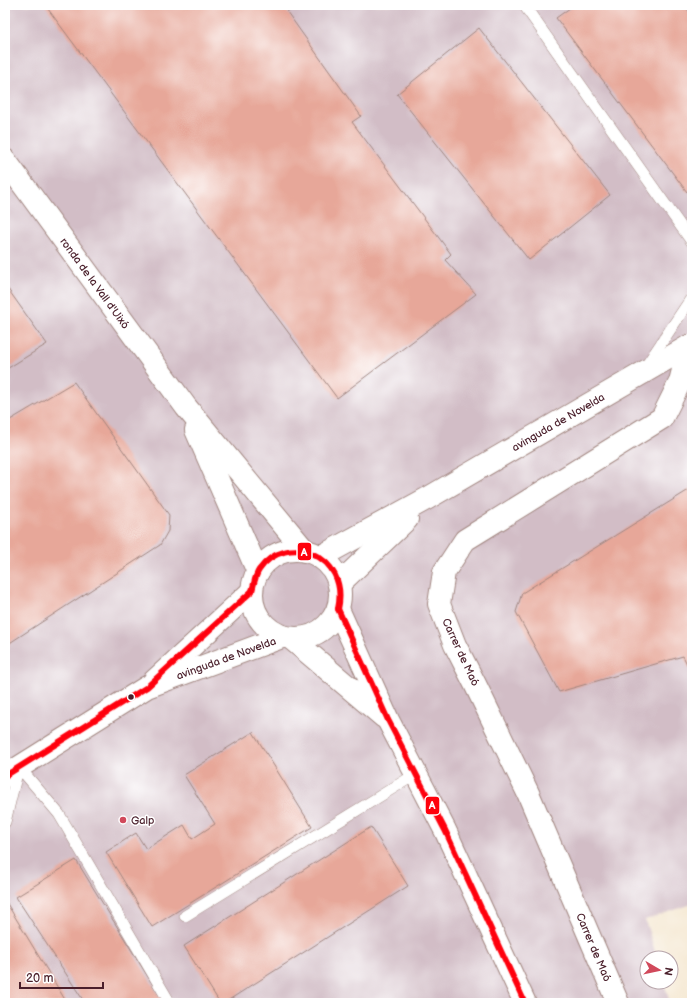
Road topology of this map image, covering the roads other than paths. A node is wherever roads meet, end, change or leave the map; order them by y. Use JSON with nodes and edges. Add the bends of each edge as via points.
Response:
{"nodes":[{"id":1,"x":524,"y":5,"type":"edge"},
{"id":2,"x":5,"y":160,"type":"edge"},
{"id":3,"x":692,"y":242,"type":"edge"},
{"id":4,"x":692,"y":297,"type":"edge"},
{"id":5,"x":691,"y":345,"type":"edge"},
{"id":6,"x":641,"y":374,"type":"junction"},
{"id":7,"x":186,"y":407,"type":"junction"},
{"id":8,"x":428,"y":498,"type":"junction"},
{"id":9,"x":312,"y":554,"type":"junction"},
{"id":10,"x":255,"y":581,"type":"junction"},
{"id":11,"x":339,"y":584,"type":"junction"},
{"id":12,"x":338,"y":609,"type":"junction"},
{"id":13,"x":288,"y":639,"type":"junction"},
{"id":14,"x":147,"y":687,"type":"junction"},
{"id":15,"x":388,"y":720,"type":"junction"},
{"id":16,"x":10,"y":771,"type":"edge"},
{"id":17,"x":416,"y":774,"type":"junction"},
{"id":18,"x":5,"y":822,"type":"edge"},
{"id":19,"x":185,"y":916,"type":"dead end"},
{"id":20,"x":170,"y":1003,"type":"edge"},
{"id":21,"x":525,"y":1003,"type":"edge"},
{"id":22,"x":618,"y":1003,"type":"edge"}],
"edges":[{"from":1,"to":3,"type":"lane"},
{"from":2,"to":7,"type":"street","name":"ronda de la Vall d'Uixó"},
{"from":4,"to":6,"type":"lane"},
{"from":5,"to":6,"type":"street","name":"avinguda de Novelda"},
{"from":5,"to":22,"type":"street","name":"Carrer de Maó","via":[[680,382],[662,418],[465,540],[444,572],[439,604],[455,645],[528,793]]},
{"from":6,"to":8,"type":"street","name":"avinguda de Novelda"},
{"from":7,"to":9,"type":"street","name":"ronda de la Vall d'Uixó"},
{"from":7,"to":10,"type":"street","name":"ronda de la Vall d'Uixó"},
{"from":8,"to":9,"type":"street","name":"avinguda de Novelda"},
{"from":8,"to":11,"type":"street","name":"avinguda de Novelda"},
{"from":9,"to":10,"type":"street","via":[[289,551],[280,553],[271,558]]},
{"from":9,"to":11,"type":"street","via":[[331,568]]},
{"from":10,"to":13,"type":"street","via":[[252,605],[258,618],[266,628]]},
{"from":10,"to":14,"type":"street","name":"avinguda de Novelda"},
{"from":11,"to":12,"type":"street"},
{"from":12,"to":13,"type":"street","via":[[331,622],[319,631],[308,636]]},
{"from":12,"to":15,"type":"street"},
{"from":13,"to":14,"type":"street","name":"avinguda de Novelda"},
{"from":13,"to":15,"type":"street"},
{"from":14,"to":16,"type":"street"},
{"from":15,"to":17,"type":"street"},
{"from":16,"to":18,"type":"lane"},
{"from":16,"to":20,"type":"lane","via":[[59,814]]},
{"from":17,"to":19,"type":"lane"},
{"from":17,"to":21,"type":"street","via":[[445,830]]}]}
